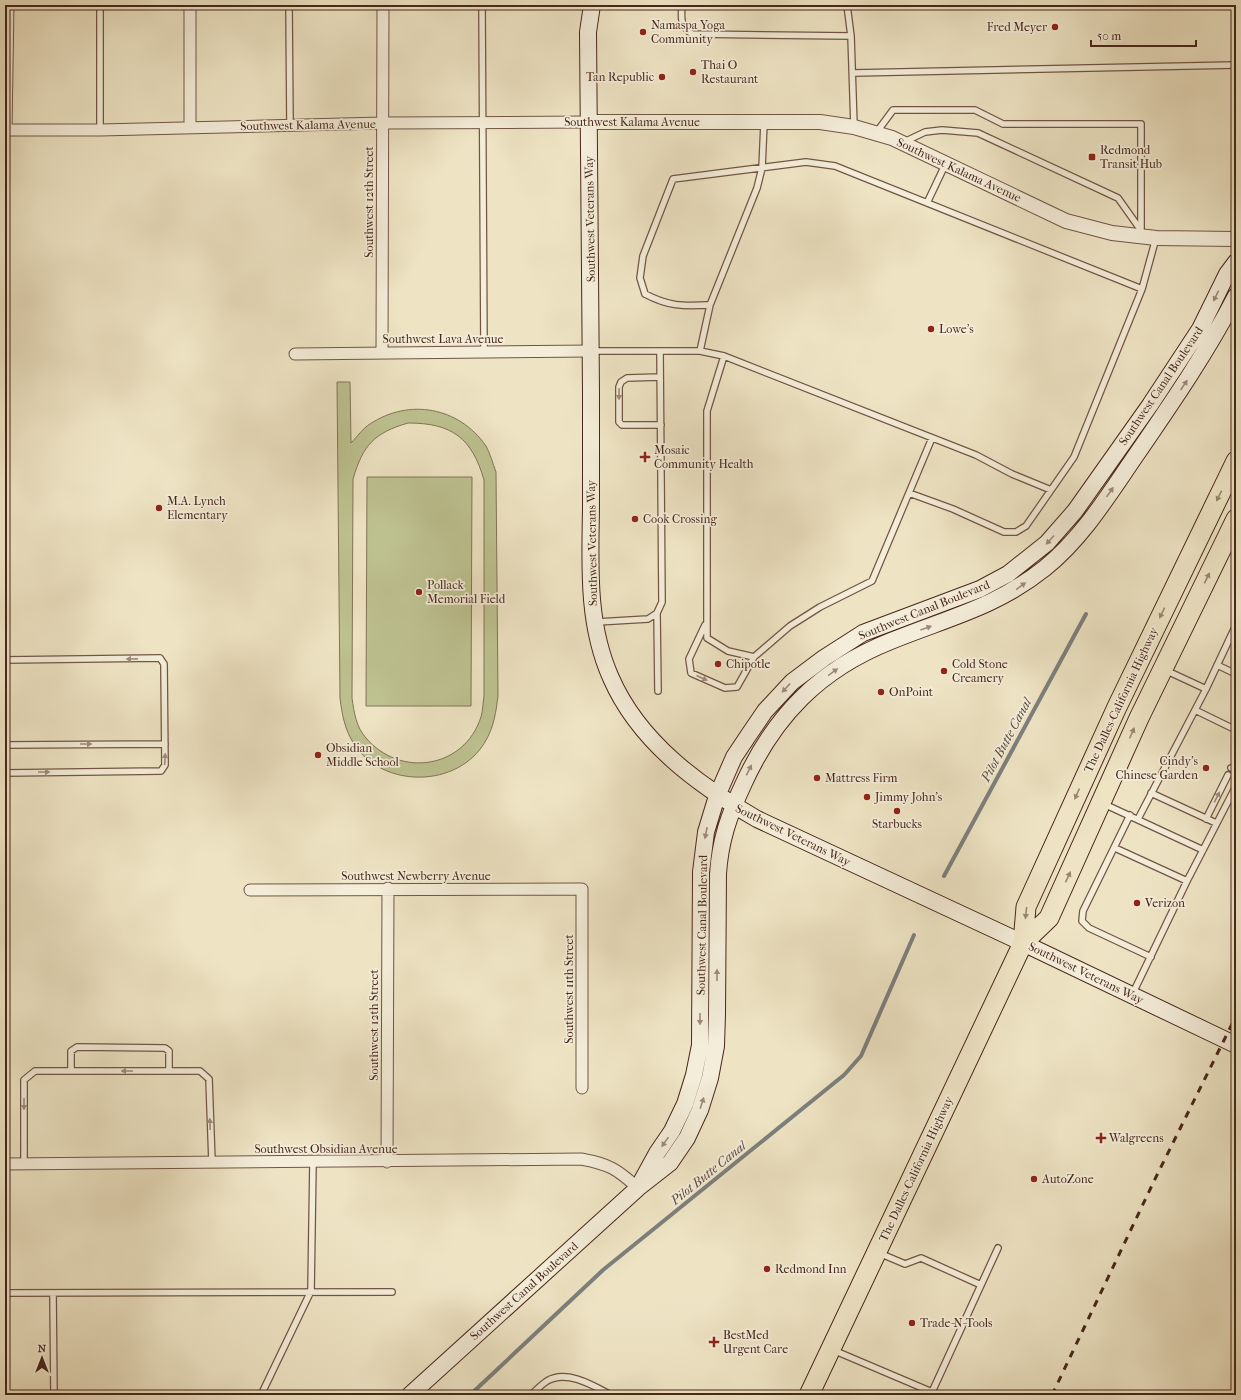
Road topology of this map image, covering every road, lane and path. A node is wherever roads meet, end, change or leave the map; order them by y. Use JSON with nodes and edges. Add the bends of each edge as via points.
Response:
{"nodes":[{"id":1,"x":8,"y":5,"type":"edge"},
{"id":2,"x":100,"y":5,"type":"edge"},
{"id":3,"x":190,"y":5,"type":"edge"},
{"id":4,"x":289,"y":5,"type":"edge"},
{"id":5,"x":383,"y":5,"type":"edge"},
{"id":6,"x":482,"y":5,"type":"edge"},
{"id":7,"x":592,"y":5,"type":"edge"},
{"id":8,"x":682,"y":5,"type":"edge"},
{"id":9,"x":847,"y":5,"type":"edge"},
{"id":10,"x":851,"y":36,"type":"junction"},
{"id":11,"x":1236,"y":65,"type":"edge"},
{"id":12,"x":853,"y":72,"type":"junction"},
{"id":13,"x":483,"y":122,"type":"junction"},
{"id":14,"x":588,"y":122,"type":"junction"},
{"id":15,"x":764,"y":122,"type":"junction"},
{"id":16,"x":382,"y":123,"type":"junction"},
{"id":17,"x":290,"y":125,"type":"junction"},
{"id":18,"x":190,"y":127,"type":"junction"},
{"id":19,"x":854,"y":127,"type":"junction"},
{"id":20,"x":5,"y":130,"type":"edge"},
{"id":21,"x":100,"y":130,"type":"junction"},
{"id":22,"x":876,"y":133,"type":"junction"},
{"id":23,"x":902,"y":143,"type":"junction"},
{"id":24,"x":946,"y":163,"type":"junction"},
{"id":25,"x":762,"y":168,"type":"junction"},
{"id":26,"x":927,"y":203,"type":"junction"},
{"id":27,"x":1141,"y":232,"type":"junction"},
{"id":28,"x":1156,"y":238,"type":"junction"},
{"id":29,"x":1236,"y":239,"type":"edge"},
{"id":30,"x":1236,"y":262,"type":"edge"},
{"id":31,"x":1142,"y":289,"type":"junction"},
{"id":32,"x":1236,"y":296,"type":"edge"},
{"id":33,"x":710,"y":305,"type":"junction"},
{"id":34,"x":484,"y":351,"type":"junction"},
{"id":35,"x":591,"y":351,"type":"junction"},
{"id":36,"x":660,"y":351,"type":"junction"},
{"id":37,"x":700,"y":351,"type":"junction"},
{"id":38,"x":382,"y":352,"type":"junction"},
{"id":39,"x":295,"y":354,"type":"dead end"},
{"id":40,"x":724,"y":356,"type":"junction"},
{"id":41,"x":660,"y":377,"type":"junction"},
{"id":42,"x":661,"y":426,"type":"junction"},
{"id":43,"x":932,"y":438,"type":"junction"},
{"id":44,"x":1236,"y":461,"type":"edge"},
{"id":45,"x":1051,"y":490,"type":"junction"},
{"id":46,"x":909,"y":493,"type":"junction"},
{"id":47,"x":1236,"y":519,"type":"edge"},
{"id":48,"x":657,"y":614,"type":"junction"},
{"id":49,"x":595,"y":622,"type":"junction"},
{"id":50,"x":706,"y":623,"type":"junction"},
{"id":51,"x":1236,"y":625,"type":"edge"},
{"id":52,"x":754,"y":657,"type":"junction"},
{"id":53,"x":5,"y":660,"type":"edge"},
{"id":54,"x":1217,"y":665,"type":"junction"},
{"id":55,"x":1163,"y":669,"type":"junction"},
{"id":56,"x":1236,"y":674,"type":"edge"},
{"id":57,"x":1206,"y":689,"type":"junction"},
{"id":58,"x":658,"y":691,"type":"dead end"},
{"id":59,"x":1196,"y":710,"type":"junction"},
{"id":60,"x":1236,"y":730,"type":"edge"},
{"id":61,"x":165,"y":744,"type":"junction"},
{"id":62,"x":5,"y":745,"type":"edge"},
{"id":63,"x":5,"y":773,"type":"edge"},
{"id":64,"x":1228,"y":775,"type":"dead end"},
{"id":65,"x":1236,"y":786,"type":"edge"},
{"id":66,"x":1151,"y":793,"type":"junction"},
{"id":67,"x":717,"y":796,"type":"junction"},
{"id":68,"x":1102,"y":803,"type":"junction"},
{"id":69,"x":733,"y":805,"type":"junction"},
{"id":70,"x":1130,"y":815,"type":"junction"},
{"id":71,"x":1138,"y":819,"type":"junction"},
{"id":72,"x":1206,"y":819,"type":"junction"},
{"id":73,"x":1216,"y":823,"type":"junction"},
{"id":74,"x":1115,"y":848,"type":"junction"},
{"id":75,"x":1203,"y":850,"type":"junction"},
{"id":76,"x":1187,"y":881,"type":"junction"},
{"id":77,"x":388,"y":888,"type":"junction"},
{"id":78,"x":582,"y":889,"type":"joint"},
{"id":79,"x":250,"y":890,"type":"dead end"},
{"id":80,"x":1023,"y":943,"type":"junction"},
{"id":81,"x":1152,"y":957,"type":"junction"},
{"id":82,"x":1132,"y":996,"type":"junction"},
{"id":83,"x":1236,"y":1046,"type":"edge"},
{"id":84,"x":71,"y":1071,"type":"junction"},
{"id":85,"x":169,"y":1071,"type":"junction"},
{"id":86,"x":582,"y":1088,"type":"dead end"},
{"id":87,"x":313,"y":1162,"type":"junction"},
{"id":88,"x":387,"y":1162,"type":"junction"},
{"id":89,"x":212,"y":1163,"type":"junction"},
{"id":90,"x":5,"y":1164,"type":"edge"},
{"id":91,"x":24,"y":1164,"type":"junction"},
{"id":92,"x":638,"y":1188,"type":"junction"},
{"id":93,"x":998,"y":1248,"type":"dead end"},
{"id":94,"x":876,"y":1252,"type":"junction"},
{"id":95,"x":981,"y":1285,"type":"junction"},
{"id":96,"x":311,"y":1291,"type":"junction"},
{"id":97,"x":392,"y":1292,"type":"dead end"},
{"id":98,"x":5,"y":1293,"type":"edge"},
{"id":99,"x":52,"y":1294,"type":"junction"},
{"id":100,"x":830,"y":1349,"type":"junction"},
{"id":101,"x":54,"y":1395,"type":"edge"},
{"id":102,"x":261,"y":1395,"type":"edge"},
{"id":103,"x":410,"y":1395,"type":"edge"},
{"id":104,"x":531,"y":1395,"type":"edge"},
{"id":105,"x":611,"y":1395,"type":"edge"},
{"id":106,"x":809,"y":1395,"type":"edge"}],
"edges":[{"from":1,"to":20,"type":"street"},
{"from":2,"to":21,"type":"lane"},
{"from":3,"to":18,"type":"street"},
{"from":4,"to":17,"type":"lane"},
{"from":5,"to":16,"type":"street","name":"Southwest 12th Street"},
{"from":6,"to":13,"type":"lane"},
{"from":7,"to":14,"type":"main road","name":"Southwest Veterans Way","via":[[588,32]]},
{"from":8,"to":10,"type":"lane","via":[[681,21],[685,30],[692,34]]},
{"from":9,"to":10,"type":"lane"},
{"from":10,"to":12,"type":"lane"},
{"from":11,"to":12,"type":"lane"},
{"from":12,"to":19,"type":"lane"},
{"from":13,"to":14,"type":"street","name":"Southwest Kalama Avenue"},
{"from":13,"to":16,"type":"street","name":"Southwest Kalama Avenue"},
{"from":13,"to":34,"type":"lane"},
{"from":14,"to":15,"type":"street","name":"Southwest Kalama Avenue"},
{"from":14,"to":35,"type":"main road","name":"Southwest Veterans Way"},
{"from":15,"to":19,"type":"street","name":"Southwest Kalama Avenue","via":[[820,122]]},
{"from":15,"to":25,"type":"lane"},
{"from":16,"to":17,"type":"street","name":"Southwest Kalama Avenue"},
{"from":16,"to":38,"type":"street","name":"Southwest 12th Street"},
{"from":17,"to":18,"type":"street","name":"Southwest Kalama Avenue"},
{"from":18,"to":21,"type":"street","name":"Southwest Kalama Avenue"},
{"from":19,"to":22,"type":"street","name":"Southwest Kalama Avenue"},
{"from":20,"to":21,"type":"street","name":"Southwest Kalama Avenue"},
{"from":22,"to":23,"type":"street","name":"Southwest Kalama Avenue"},
{"from":22,"to":27,"type":"lane","via":[[893,110],[975,110],[1003,124],[1141,124]]},
{"from":23,"to":24,"type":"street","name":"Southwest Kalama Avenue"},
{"from":23,"to":27,"type":"lane","via":[[925,132],[936,130],[978,133],[1118,198]]},
{"from":24,"to":26,"type":"lane"},
{"from":24,"to":27,"type":"street","name":"Southwest Kalama Avenue","via":[[1066,220],[1112,233]]},
{"from":25,"to":26,"type":"lane","via":[[806,162],[836,166]]},
{"from":25,"to":33,"type":"lane","via":[[757,188]]},
{"from":25,"to":33,"type":"lane","via":[[673,179],[643,256],[640,278],[645,294],[659,302],[674,306]]},
{"from":26,"to":31,"type":"lane"},
{"from":27,"to":28,"type":"street","name":"Southwest Kalama Avenue"},
{"from":28,"to":29,"type":"street","name":"Southwest Kalama Avenue"},
{"from":28,"to":31,"type":"lane"},
{"from":30,"to":67,"type":"main road","name":"Southwest Canal Boulevard","one_way":true,"via":[[1227,274],[1200,329],[1150,405],[1075,511],[1048,543],[1029,560],[980,589],[863,633],[792,682],[765,711],[748,736],[734,758]]},
{"from":31,"to":45,"type":"lane","via":[[1074,457]]},
{"from":69,"to":32,"type":"main road","name":"Southwest Canal Boulevard","one_way":true,"via":[[761,748],[781,720],[810,690],[835,670],[889,641],[1000,599],[1046,568],[1077,537],[1204,356]]},
{"from":33,"to":37,"type":"lane"},
{"from":34,"to":35,"type":"street","name":"Southwest Lava Avenue"},
{"from":34,"to":38,"type":"street","name":"Southwest Lava Avenue"},
{"from":35,"to":36,"type":"lane"},
{"from":35,"to":49,"type":"main road","name":"Southwest Veterans Way","via":[[590,566]]},
{"from":36,"to":37,"type":"lane"},
{"from":36,"to":41,"type":"lane"},
{"from":37,"to":40,"type":"lane"},
{"from":38,"to":39,"type":"street","name":"Southwest Lava Avenue"},
{"from":40,"to":43,"type":"lane"},
{"from":40,"to":50,"type":"lane","via":[[707,411]]},
{"from":41,"to":42,"type":"lane"},
{"from":41,"to":42,"type":"lane","one_way":true,"via":[[627,378],[621,382],[619,422],[629,426]]},
{"from":42,"to":48,"type":"lane","via":[[662,602]]},
{"from":43,"to":45,"type":"lane"},
{"from":43,"to":46,"type":"lane"},
{"from":44,"to":80,"type":"highway","name":"The Dalles-California Highway","one_way":true,"via":[[1117,707],[1026,907]]},
{"from":45,"to":46,"type":"lane","via":[[1026,526],[1016,532],[1004,532]]},
{"from":46,"to":52,"type":"lane","via":[[872,581],[820,607],[790,626]]},
{"from":55,"to":47,"type":"highway","name":"The Dalles-California Highway","one_way":true},
{"from":48,"to":49,"type":"lane","via":[[648,619]]},
{"from":48,"to":58,"type":"lane"},
{"from":49,"to":67,"type":"main road","name":"Southwest Veterans Way","via":[[599,647],[611,680],[630,712],[673,762]]},
{"from":50,"to":52,"type":"lane","via":[[707,638],[728,651]]},
{"from":50,"to":52,"type":"lane","one_way":true,"via":[[688,659],[690,673],[725,688],[737,687]]},
{"from":51,"to":54,"type":"lane"},
{"from":61,"to":53,"type":"lane","one_way":true,"via":[[164,664],[160,658]]},
{"from":54,"to":56,"type":"lane"},
{"from":54,"to":57,"type":"lane"},
{"from":55,"to":57,"type":"lane"},
{"from":68,"to":55,"type":"highway","name":"The Dalles-California Highway","one_way":true},
{"from":57,"to":59,"type":"lane"},
{"from":59,"to":60,"type":"lane"},
{"from":59,"to":66,"type":"lane"},
{"from":62,"to":61,"type":"lane","one_way":true},
{"from":63,"to":61,"type":"lane","one_way":true,"via":[[161,771],[165,765]]},
{"from":72,"to":64,"type":"lane","one_way":true},
{"from":65,"to":73,"type":"lane"},
{"from":66,"to":71,"type":"lane"},
{"from":66,"to":72,"type":"lane"},
{"from":67,"to":69,"type":"main road","name":"Southwest Veterans Way"},
{"from":67,"to":92,"type":"main road","name":"Southwest Canal Boulevard","one_way":true,"via":[[706,832],[701,872],[700,1045],[694,1075],[685,1104],[672,1131]]},
{"from":68,"to":70,"type":"lane"},
{"from":80,"to":68,"type":"highway","name":"The Dalles-California Highway","one_way":true,"via":[[1049,918]]},
{"from":69,"to":80,"type":"main road","name":"Southwest Veterans Way","via":[[760,821]]},
{"from":92,"to":69,"type":"main road","name":"Southwest Canal Boulevard","one_way":true,"via":[[670,1163],[700,1110],[710,1078],[716,1046],[720,848]]},
{"from":70,"to":71,"type":"lane"},
{"from":70,"to":74,"type":"lane"},
{"from":71,"to":75,"type":"lane"},
{"from":72,"to":73,"type":"lane"},
{"from":73,"to":75,"type":"lane"},
{"from":74,"to":76,"type":"lane"},
{"from":74,"to":81,"type":"lane","via":[[1083,911],[1082,921],[1089,928]]},
{"from":75,"to":76,"type":"lane"},
{"from":76,"to":81,"type":"lane"},
{"from":77,"to":78,"type":"street","name":"Southwest Newberry Avenue"},
{"from":77,"to":79,"type":"street","name":"Southwest Newberry Avenue"},
{"from":77,"to":88,"type":"street","name":"Southwest 12th Street"},
{"from":78,"to":86,"type":"street","name":"Southwest 11th Street"},
{"from":80,"to":82,"type":"main road","name":"Southwest Veterans Way"},
{"from":80,"to":94,"type":"highway","name":"The Dalles-California Highway"},
{"from":81,"to":82,"type":"lane"},
{"from":82,"to":83,"type":"main road","name":"Southwest Veterans Way"},
{"from":85,"to":84,"type":"lane","one_way":true},
{"from":84,"to":85,"type":"lane","via":[[71,1051],[77,1047],[93,1047],[165,1048],[169,1051]]},
{"from":84,"to":91,"type":"lane","one_way":true,"via":[[35,1071],[24,1080]]},
{"from":89,"to":85,"type":"lane","one_way":true,"via":[[209,1079],[200,1071]]},
{"from":87,"to":88,"type":"street","name":"Southwest Obsidian Avenue"},
{"from":87,"to":89,"type":"street","name":"Southwest Obsidian Avenue"},
{"from":87,"to":96,"type":"lane"},
{"from":88,"to":92,"type":"street","name":"Southwest Obsidian Avenue","via":[[581,1159],[601,1163],[617,1170]]},
{"from":89,"to":91,"type":"street","name":"Southwest Obsidian Avenue"},
{"from":90,"to":91,"type":"street","name":"Southwest Obsidian Avenue"},
{"from":92,"to":103,"type":"main road","name":"Southwest Canal Boulevard"},
{"from":93,"to":95,"type":"lane"},
{"from":94,"to":95,"type":"lane","via":[[905,1264],[921,1258]]},
{"from":94,"to":100,"type":"highway","name":"The Dalles-California Highway"},
{"from":95,"to":100,"type":"lane","via":[[932,1392]]},
{"from":96,"to":97,"type":"lane"},
{"from":96,"to":99,"type":"lane"},
{"from":96,"to":102,"type":"lane"},
{"from":98,"to":99,"type":"lane"},
{"from":99,"to":101,"type":"lane"},
{"from":100,"to":106,"type":"highway","name":"The Dalles-California Highway"},
{"from":104,"to":105,"type":"lane","via":[[548,1380],[564,1377],[578,1379]]}]}
